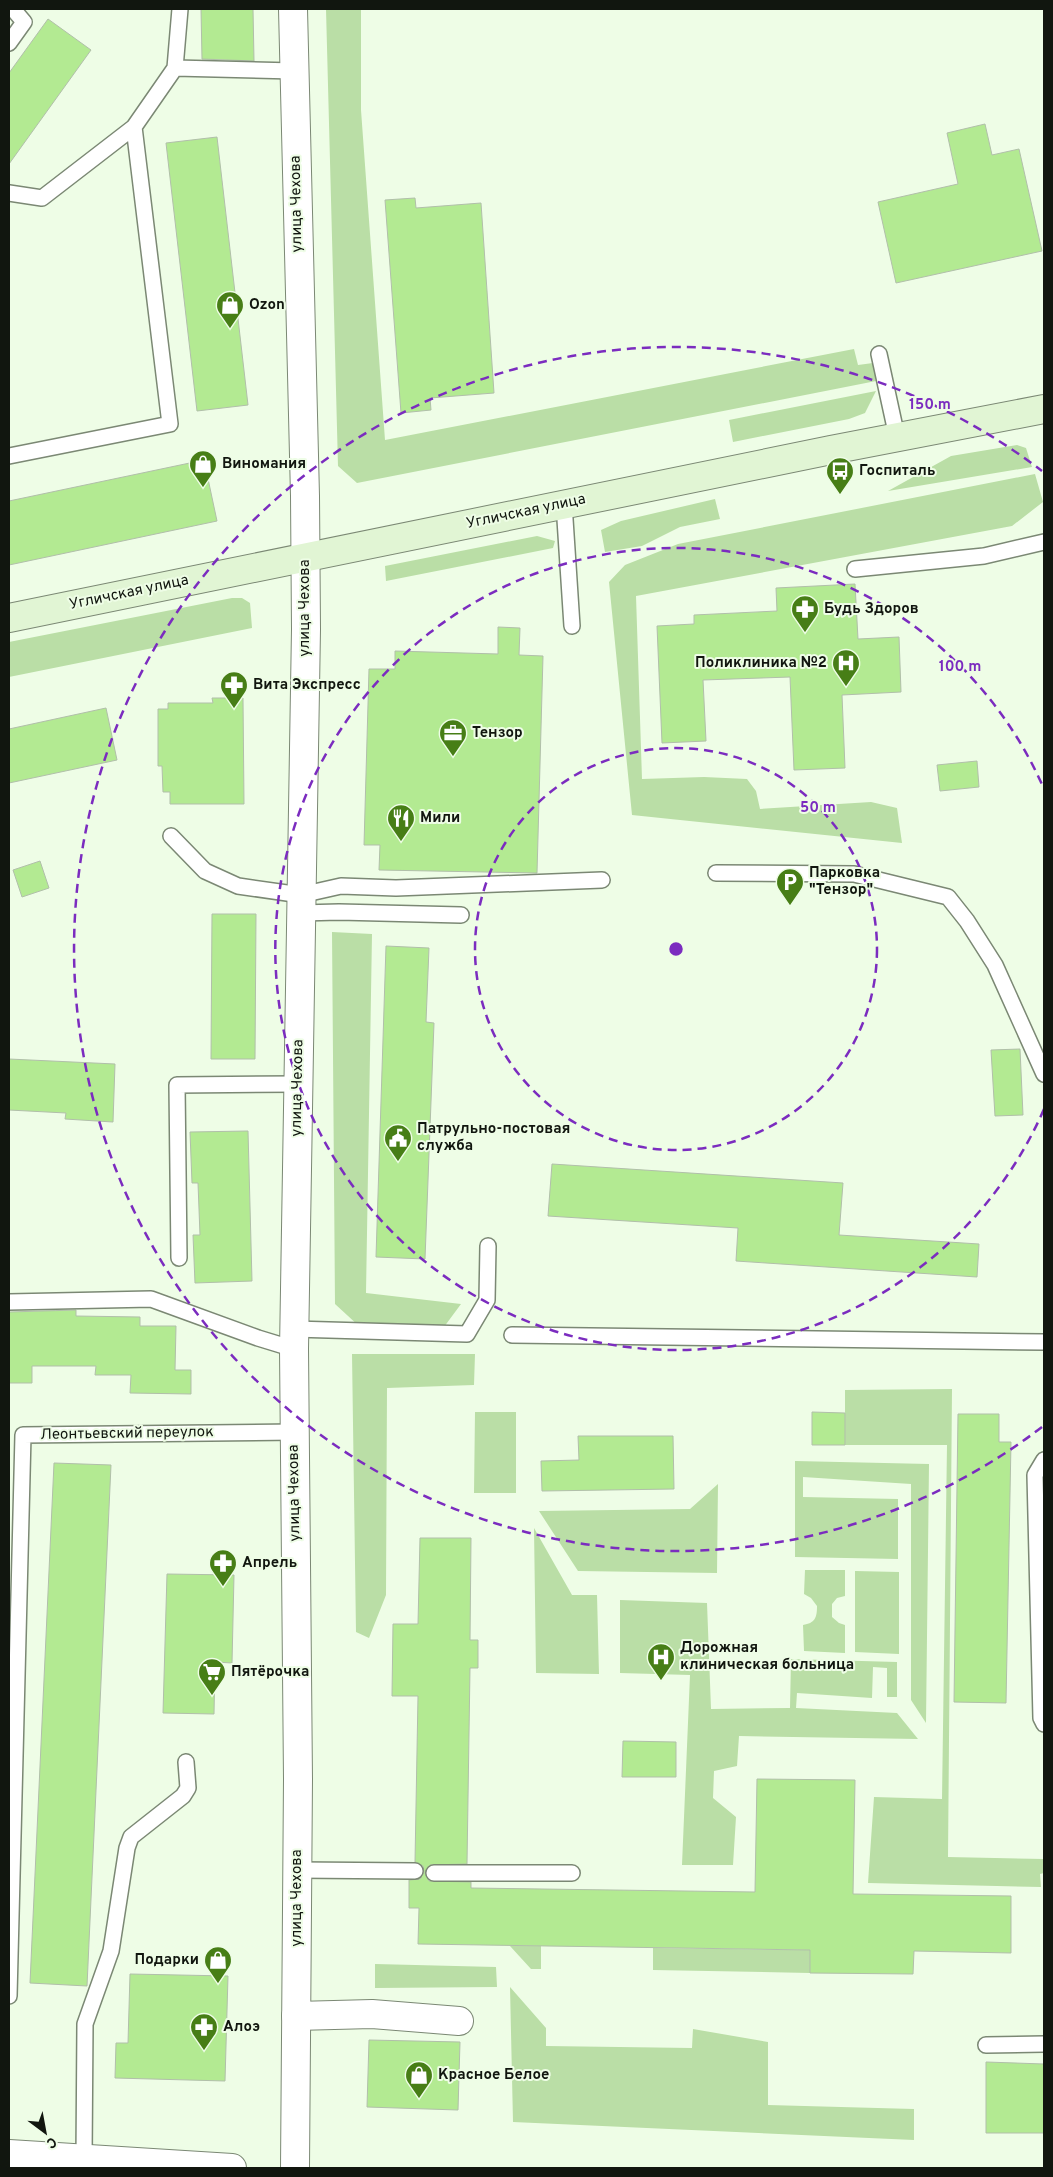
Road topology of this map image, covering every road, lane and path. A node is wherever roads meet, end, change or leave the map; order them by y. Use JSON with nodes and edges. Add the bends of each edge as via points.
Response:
{"nodes":[{"id":1,"x":13,"y":9,"type":"edge"},
{"id":2,"x":180,"y":9,"type":"edge"},
{"id":3,"x":293,"y":9,"type":"edge"},
{"id":4,"x":9,"y":43,"type":"edge"},
{"id":5,"x":175,"y":68,"type":"junction"},
{"id":6,"x":294,"y":71,"type":"junction"},
{"id":7,"x":134,"y":127,"type":"junction"},
{"id":8,"x":9,"y":193,"type":"edge"},
{"id":9,"x":879,"y":354,"type":"dead end"},
{"id":10,"x":1044,"y":409,"type":"edge"},
{"id":11,"x":897,"y":437,"type":"junction"},
{"id":12,"x":9,"y":456,"type":"edge"},
{"id":13,"x":564,"y":504,"type":"junction"},
{"id":14,"x":1044,"y":542,"type":"edge"},
{"id":15,"x":306,"y":557,"type":"junction"},
{"id":16,"x":855,"y":569,"type":"dead end"},
{"id":17,"x":9,"y":618,"type":"edge"},
{"id":18,"x":572,"y":626,"type":"dead end"},
{"id":19,"x":171,"y":836,"type":"dead end"},
{"id":20,"x":716,"y":873,"type":"dead end"},
{"id":21,"x":602,"y":880,"type":"dead end"},
{"id":22,"x":301,"y":904,"type":"junction"},
{"id":23,"x":461,"y":915,"type":"dead end"},
{"id":24,"x":1044,"y":1074,"type":"edge"},
{"id":25,"x":298,"y":1084,"type":"junction"},
{"id":26,"x":488,"y":1246,"type":"dead end"},
{"id":27,"x":179,"y":1258,"type":"dead end"},
{"id":28,"x":9,"y":1302,"type":"edge"},
{"id":29,"x":512,"y":1335,"type":"dead end"},
{"id":30,"x":294,"y":1339,"type":"junction"},
{"id":31,"x":1044,"y":1342,"type":"edge"},
{"id":32,"x":295,"y":1432,"type":"junction"},
{"id":33,"x":1044,"y":1460,"type":"edge"},
{"id":34,"x":1044,"y":1724,"type":"edge"},
{"id":35,"x":186,"y":1762,"type":"dead end"},
{"id":36,"x":12,"y":1768,"type":"edge"},
{"id":37,"x":297,"y":1870,"type":"junction"},
{"id":38,"x":415,"y":1871,"type":"dead end"},
{"id":39,"x":434,"y":1873,"type":"dead end"},
{"id":40,"x":572,"y":1873,"type":"dead end"},
{"id":41,"x":9,"y":1996,"type":"edge"},
{"id":42,"x":296,"y":2016,"type":"junction"},
{"id":43,"x":459,"y":2020,"type":"dead end"},
{"id":44,"x":1044,"y":2044,"type":"edge"},
{"id":45,"x":986,"y":2045,"type":"dead end"},
{"id":46,"x":9,"y":2154,"type":"edge"},
{"id":47,"x":84,"y":2159,"type":"junction"},
{"id":48,"x":232,"y":2168,"type":"edge"},
{"id":49,"x":294,"y":2168,"type":"edge"}],
"edges":[{"from":1,"to":4,"type":"lane","via":[[24,22]]},
{"from":2,"to":5,"type":"lane"},
{"from":3,"to":6,"type":"street","name":"улица Чехова"},
{"from":5,"to":6,"type":"lane"},
{"from":5,"to":7,"type":"lane"},
{"from":6,"to":15,"type":"street","name":"улица Чехова"},
{"from":7,"to":8,"type":"lane","via":[[42,198]]},
{"from":7,"to":12,"type":"lane","via":[[170,424]]},
{"from":9,"to":11,"type":"lane"},
{"from":10,"to":11,"type":"main road","name":"Угличская улица"},
{"from":11,"to":13,"type":"main road","name":"Угличская улица"},
{"from":13,"to":15,"type":"main road","name":"Угличская улица"},
{"from":13,"to":18,"type":"lane"},
{"from":14,"to":16,"type":"lane","via":[[984,556]]},
{"from":15,"to":17,"type":"main road","name":"Угличская улица"},
{"from":15,"to":22,"type":"street","name":"улица Чехова"},
{"from":19,"to":22,"type":"lane","via":[[205,871],[238,886]]},
{"from":20,"to":24,"type":"lane","via":[[854,874],[948,897],[995,965]]},
{"from":21,"to":22,"type":"lane","via":[[415,888],[341,886]]},
{"from":22,"to":23,"type":"lane","via":[[339,912]]},
{"from":22,"to":25,"type":"street","name":"улица Чехова"},
{"from":25,"to":27,"type":"lane","via":[[177,1085]]},
{"from":25,"to":30,"type":"street","name":"улица Чехова"},
{"from":26,"to":30,"type":"lane","via":[[487,1300],[467,1334]]},
{"from":28,"to":30,"type":"lane","via":[[151,1299],[258,1338]]},
{"from":29,"to":31,"type":"lane"},
{"from":30,"to":32,"type":"street","name":"улица Чехова"},
{"from":32,"to":36,"type":"lane","name":"Леонтьевский переулок","via":[[23,1435]]},
{"from":32,"to":37,"type":"street","name":"улица Чехова"},
{"from":33,"to":34,"type":"lane","via":[[1035,1475],[1041,1718]]},
{"from":35,"to":47,"type":"lane","via":[[188,1788],[183,1796],[131,1837],[127,1848],[111,1951],[85,2024]]},
{"from":36,"to":41,"type":"lane","name":"Леонтьевский переулок"},
{"from":37,"to":38,"type":"lane"},
{"from":37,"to":42,"type":"street","name":"улица Чехова"},
{"from":39,"to":40,"type":"lane"},
{"from":42,"to":43,"type":"street","via":[[372,2014]]},
{"from":42,"to":49,"type":"street","name":"улица Чехова"},
{"from":44,"to":45,"type":"lane"},
{"from":46,"to":47,"type":"street"},
{"from":47,"to":48,"type":"street"}]}
